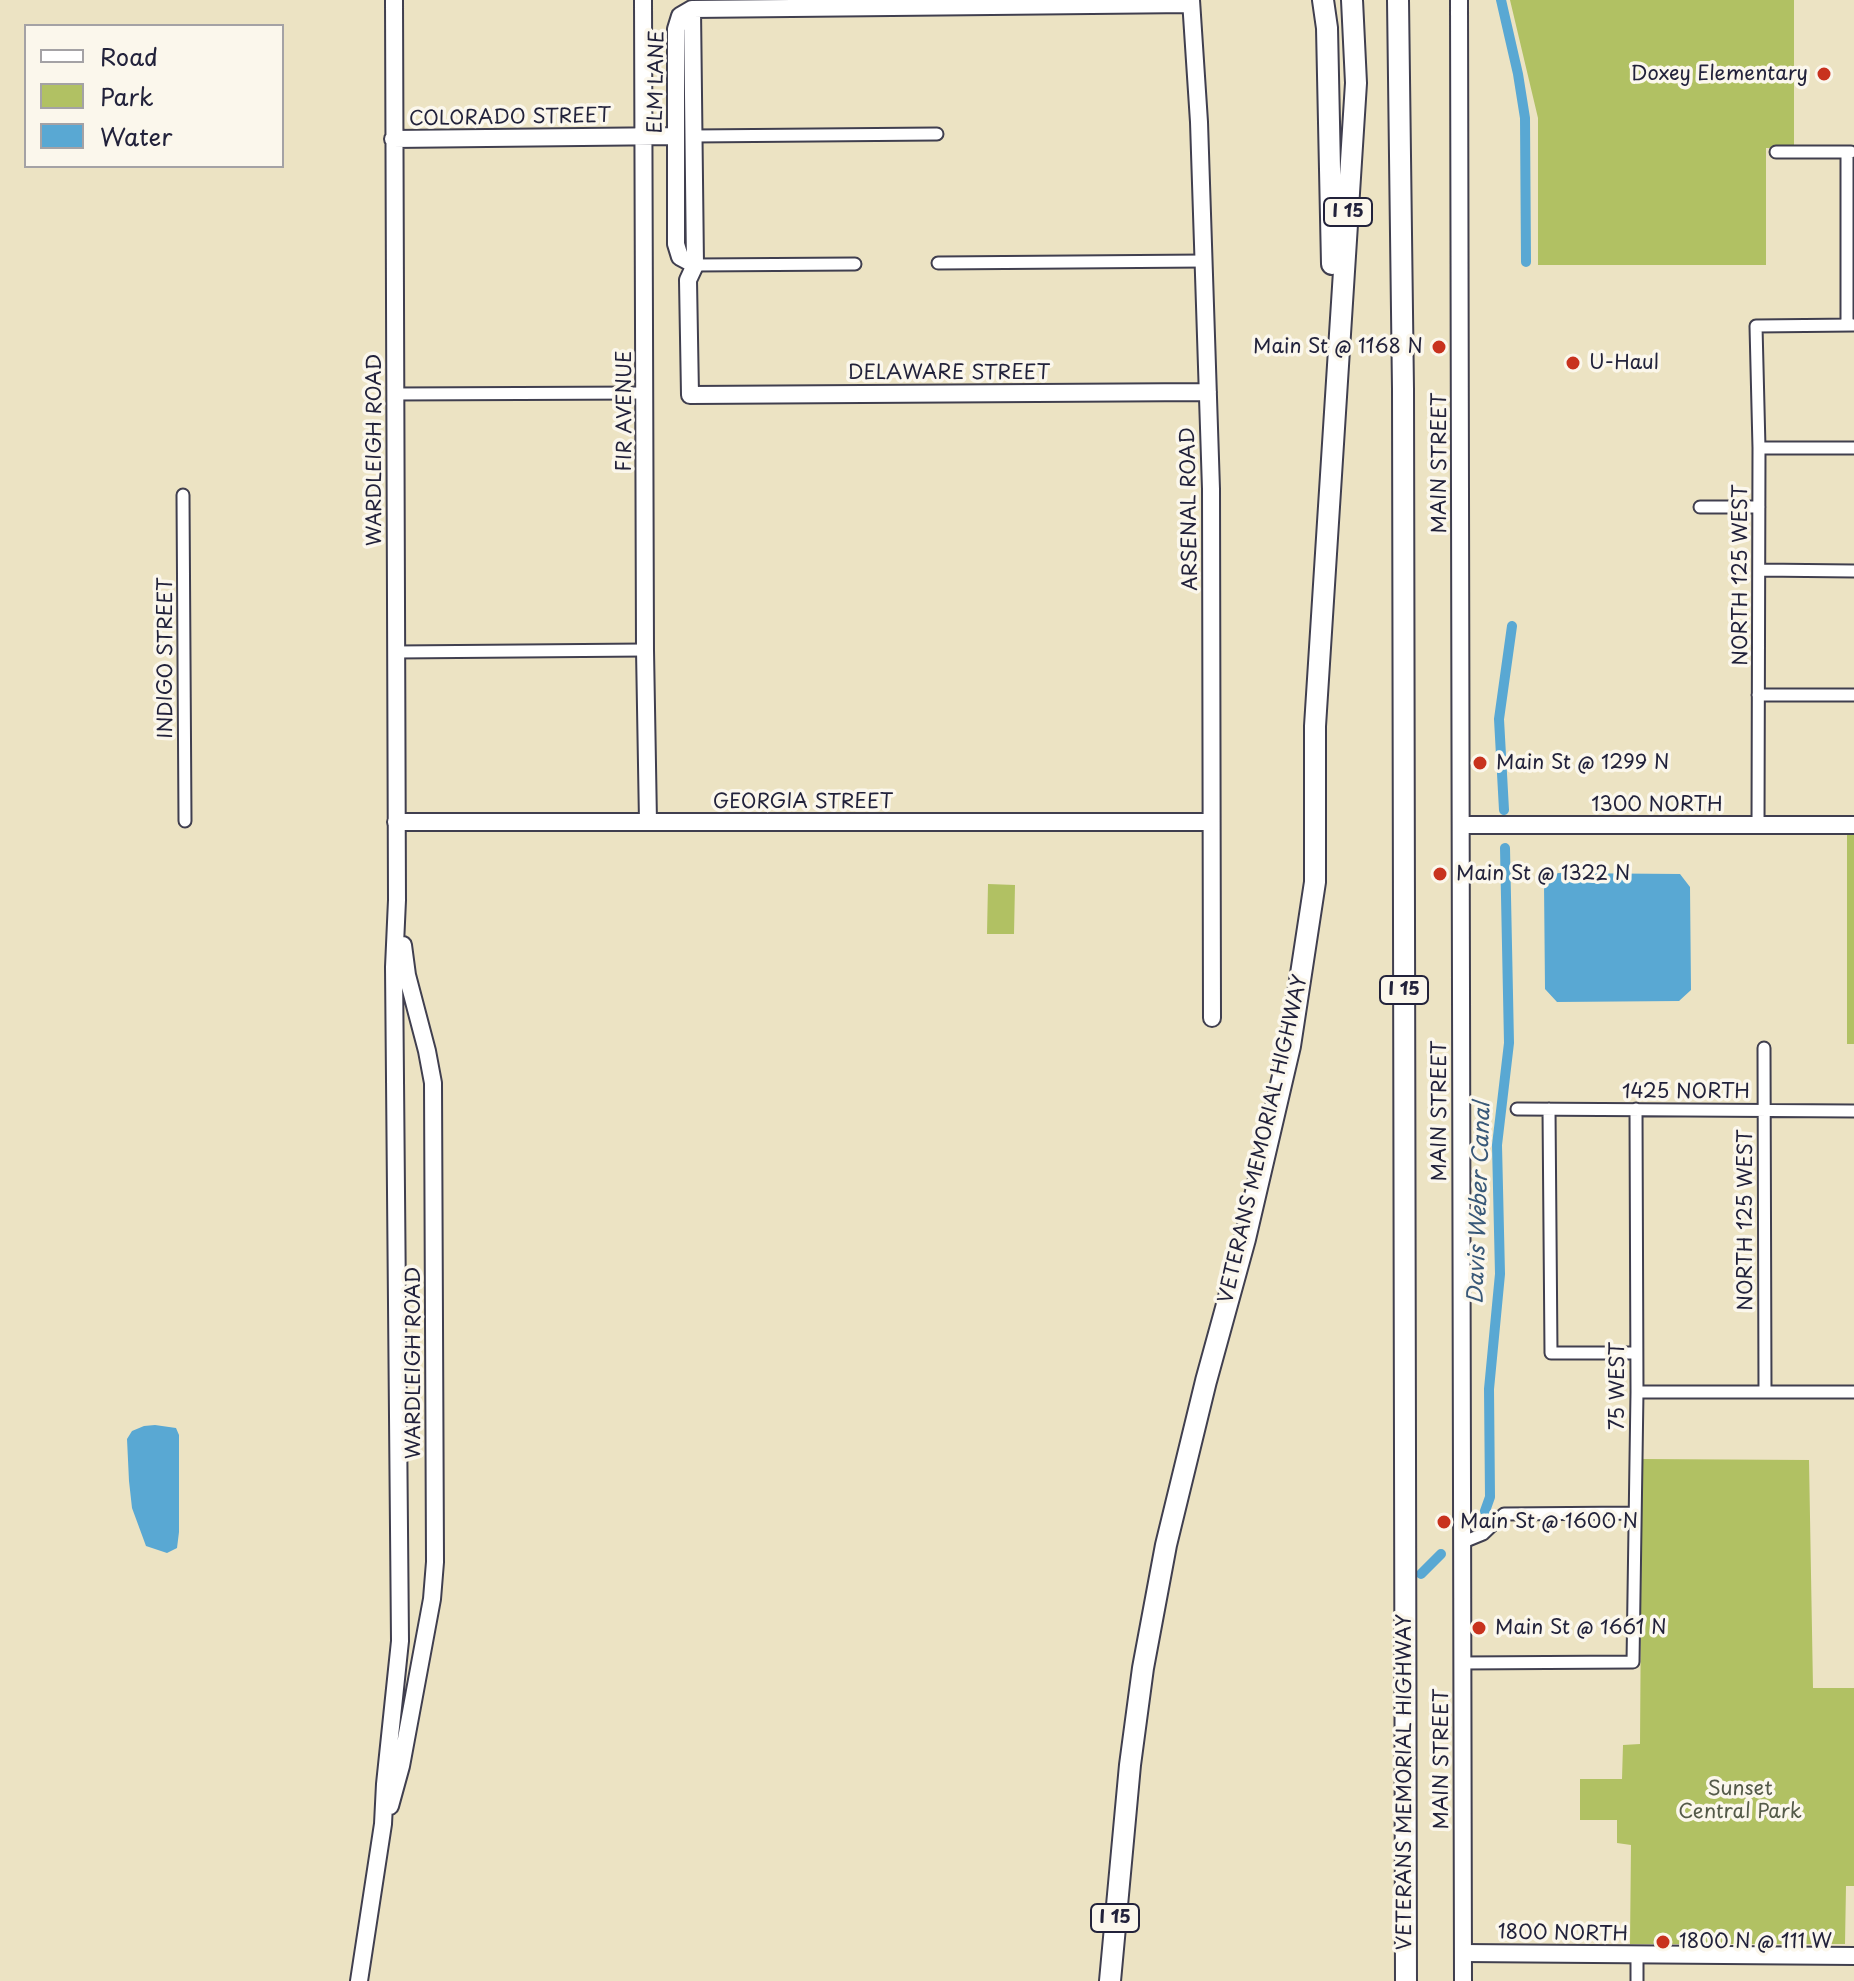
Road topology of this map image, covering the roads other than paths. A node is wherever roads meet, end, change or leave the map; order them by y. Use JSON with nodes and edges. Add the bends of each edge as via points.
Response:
{"nodes":[{"id":1,"x":394,"y":0,"type":"edge"},
{"id":2,"x":643,"y":0,"type":"edge"},
{"id":3,"x":1323,"y":0,"type":"edge"},
{"id":4,"x":1352,"y":0,"type":"edge"},
{"id":5,"x":1398,"y":0,"type":"edge"},
{"id":6,"x":1407,"y":0,"type":"edge"},
{"id":7,"x":1459,"y":0,"type":"edge"},
{"id":8,"x":1191,"y":2,"type":"edge"},
{"id":9,"x":692,"y":9,"type":"junction"},
{"id":10,"x":1401,"y":110,"type":"junction"},
{"id":11,"x":937,"y":134,"type":"dead end"},
{"id":12,"x":676,"y":136,"type":"junction"},
{"id":13,"x":693,"y":136,"type":"junction"},
{"id":14,"x":644,"y":137,"type":"junction"},
{"id":15,"x":393,"y":139,"type":"junction"},
{"id":16,"x":1776,"y":152,"type":"dead end"},
{"id":17,"x":1850,"y":152,"type":"edge"},
{"id":18,"x":1205,"y":261,"type":"junction"},
{"id":19,"x":938,"y":263,"type":"dead end"},
{"id":20,"x":855,"y":264,"type":"dead end"},
{"id":21,"x":695,"y":265,"type":"junction"},
{"id":22,"x":1850,"y":325,"type":"edge"},
{"id":23,"x":1208,"y":392,"type":"junction"},
{"id":24,"x":645,"y":393,"type":"junction"},
{"id":25,"x":394,"y":394,"type":"junction"},
{"id":26,"x":690,"y":395,"type":"joint"},
{"id":27,"x":1332,"y":424,"type":"junction"},
{"id":28,"x":1759,"y":448,"type":"junction"},
{"id":29,"x":1854,"y":448,"type":"edge"},
{"id":30,"x":183,"y":495,"type":"dead end"},
{"id":31,"x":1700,"y":507,"type":"dead end"},
{"id":32,"x":1759,"y":507,"type":"junction"},
{"id":33,"x":1759,"y":570,"type":"junction"},
{"id":34,"x":1854,"y":571,"type":"edge"},
{"id":35,"x":645,"y":650,"type":"junction"},
{"id":36,"x":396,"y":652,"type":"junction"},
{"id":37,"x":1758,"y":695,"type":"junction"},
{"id":38,"x":1854,"y":695,"type":"edge"},
{"id":39,"x":185,"y":821,"type":"dead end"},
{"id":40,"x":396,"y":822,"type":"junction"},
{"id":41,"x":648,"y":822,"type":"junction"},
{"id":42,"x":1211,"y":822,"type":"junction"},
{"id":43,"x":1461,"y":825,"type":"junction"},
{"id":44,"x":1758,"y":825,"type":"junction"},
{"id":45,"x":1854,"y":825,"type":"edge"},
{"id":46,"x":397,"y":900,"type":"junction"},
{"id":47,"x":1212,"y":1018,"type":"dead end"},
{"id":48,"x":1764,"y":1048,"type":"dead end"},
{"id":49,"x":1517,"y":1109,"type":"dead end"},
{"id":50,"x":1549,"y":1109,"type":"junction"},
{"id":51,"x":1636,"y":1109,"type":"junction"},
{"id":52,"x":1763,"y":1111,"type":"junction"},
{"id":53,"x":1854,"y":1111,"type":"edge"},
{"id":54,"x":1636,"y":1353,"type":"junction"},
{"id":55,"x":1637,"y":1392,"type":"junction"},
{"id":56,"x":1765,"y":1392,"type":"junction"},
{"id":57,"x":1854,"y":1392,"type":"edge"},
{"id":58,"x":1635,"y":1513,"type":"junction"},
{"id":59,"x":1461,"y":1543,"type":"junction"},
{"id":60,"x":1461,"y":1663,"type":"junction"},
{"id":61,"x":383,"y":1824,"type":"junction"},
{"id":62,"x":1463,"y":1953,"type":"junction"},
{"id":63,"x":1637,"y":1955,"type":"junction"},
{"id":64,"x":1854,"y":1956,"type":"edge"},
{"id":65,"x":359,"y":1981,"type":"edge"},
{"id":66,"x":1110,"y":1981,"type":"edge"},
{"id":67,"x":1406,"y":1981,"type":"edge"},
{"id":68,"x":1463,"y":1981,"type":"edge"},
{"id":69,"x":1637,"y":1981,"type":"edge"}],
"edges":[{"from":1,"to":15,"type":"main road","name":"WARDLEIGH ROAD"},
{"from":2,"to":14,"type":"main road","name":"FIR AVENUE"},
{"from":3,"to":27,"type":"highway","via":[[1332,208]]},
{"from":4,"to":27,"type":"highway","name":"VETERANS MEMORIAL HIGHWAY","number":"I 15","via":[[1356,83]]},
{"from":5,"to":10,"type":"highway","name":"VETERANS MEMORIAL HIGHWAY","number":"I 15"},
{"from":6,"to":10,"type":"highway"},
{"from":7,"to":43,"type":"main road","name":"MAIN STREET"},
{"from":8,"to":9,"type":"main road"},
{"from":8,"to":18,"type":"main road","name":"ARSENAL ROAD"},
{"from":9,"to":12,"type":"main road","name":"ELM LANE","via":[[680,16],[676,29]]},
{"from":9,"to":13,"type":"main road","name":"ELM LANE"},
{"from":10,"to":67,"type":"highway","name":"VETERANS MEMORIAL HIGHWAY","number":"I 15"},
{"from":11,"to":13,"type":"street"},
{"from":12,"to":14,"type":"main road","name":"COLORADO STREET"},
{"from":12,"to":21,"type":"main road","name":"ELM LANE","via":[[676,252]]},
{"from":13,"to":21,"type":"main road","name":"ELM LANE"},
{"from":14,"to":15,"type":"main road","name":"COLORADO STREET"},
{"from":14,"to":24,"type":"main road","name":"FIR AVENUE"},
{"from":15,"to":25,"type":"main road","name":"WARDLEIGH ROAD"},
{"from":16,"to":17,"type":"street"},
{"from":17,"to":22,"type":"street"},
{"from":18,"to":19,"type":"street"},
{"from":18,"to":23,"type":"main road","name":"ARSENAL ROAD"},
{"from":20,"to":21,"type":"street"},
{"from":21,"to":26,"type":"main road","name":"ELM LANE","via":[[688,280]]},
{"from":22,"to":28,"type":"street","name":"NORTH 125 WEST","via":[[1756,326]]},
{"from":23,"to":26,"type":"main road","name":"DELAWARE STREET"},
{"from":23,"to":42,"type":"main road","name":"ARSENAL ROAD"},
{"from":24,"to":25,"type":"street"},
{"from":24,"to":35,"type":"main road","name":"FIR AVENUE"},
{"from":25,"to":36,"type":"main road","name":"WARDLEIGH ROAD"},
{"from":27,"to":66,"type":"highway","name":"VETERANS MEMORIAL HIGHWAY","number":"I 15","via":[[1315,726],[1315,882],[1306,955],[1248,1224],[1166,1545],[1143,1668]]},
{"from":28,"to":29,"type":"street"},
{"from":28,"to":32,"type":"street","name":"NORTH 125 WEST"},
{"from":30,"to":39,"type":"street","name":"INDIGO STREET"},
{"from":31,"to":32,"type":"street"},
{"from":32,"to":33,"type":"street","name":"NORTH 125 WEST"},
{"from":33,"to":34,"type":"street"},
{"from":33,"to":37,"type":"street","name":"NORTH 125 WEST"},
{"from":35,"to":36,"type":"street"},
{"from":35,"to":41,"type":"main road","name":"FIR AVENUE"},
{"from":36,"to":40,"type":"main road","name":"WARDLEIGH ROAD"},
{"from":37,"to":38,"type":"street"},
{"from":37,"to":44,"type":"street","name":"NORTH 125 WEST"},
{"from":40,"to":41,"type":"main road","name":"GEORGIA STREET"},
{"from":40,"to":46,"type":"main road","name":"WARDLEIGH ROAD"},
{"from":41,"to":42,"type":"main road","name":"GEORGIA STREET"},
{"from":42,"to":47,"type":"main road","name":"ARSENAL ROAD"},
{"from":43,"to":44,"type":"main road","name":"1300 NORTH"},
{"from":43,"to":59,"type":"main road","name":"MAIN STREET"},
{"from":44,"to":45,"type":"main road","name":"1300 NORTH"},
{"from":46,"to":61,"type":"main road","name":"WARDLEIGH ROAD","via":[[400,1641]]},
{"from":46,"to":61,"type":"main road","name":"WARDLEIGH ROAD","via":[[407,975],[433,1083],[435,1549],[432,1599],[401,1766]]},
{"from":48,"to":52,"type":"street","name":"NORTH 125 WEST"},
{"from":49,"to":50,"type":"street","name":"1425 NORTH"},
{"from":50,"to":51,"type":"street","name":"1425 NORTH"},
{"from":50,"to":54,"type":"street","via":[[1551,1353]]},
{"from":51,"to":52,"type":"street","name":"1425 NORTH"},
{"from":51,"to":54,"type":"street","name":"75 WEST"},
{"from":52,"to":53,"type":"street","name":"1425 NORTH"},
{"from":52,"to":56,"type":"street","name":"NORTH 125 WEST"},
{"from":54,"to":55,"type":"street","name":"75 WEST"},
{"from":55,"to":56,"type":"street"},
{"from":55,"to":58,"type":"street","name":"75 WEST"},
{"from":56,"to":57,"type":"street"},
{"from":58,"to":59,"type":"street","via":[[1504,1514],[1483,1534]]},
{"from":58,"to":60,"type":"street","name":"75 WEST","via":[[1633,1662]]},
{"from":59,"to":60,"type":"main road","name":"MAIN STREET"},
{"from":60,"to":62,"type":"main road","name":"MAIN STREET"},
{"from":61,"to":65,"type":"main road","name":"WARDLEIGH ROAD"},
{"from":62,"to":63,"type":"main road","name":"1800 NORTH"},
{"from":62,"to":68,"type":"main road","name":"MAIN STREET"},
{"from":63,"to":64,"type":"main road","name":"1800 NORTH"},
{"from":63,"to":69,"type":"street"}]}
